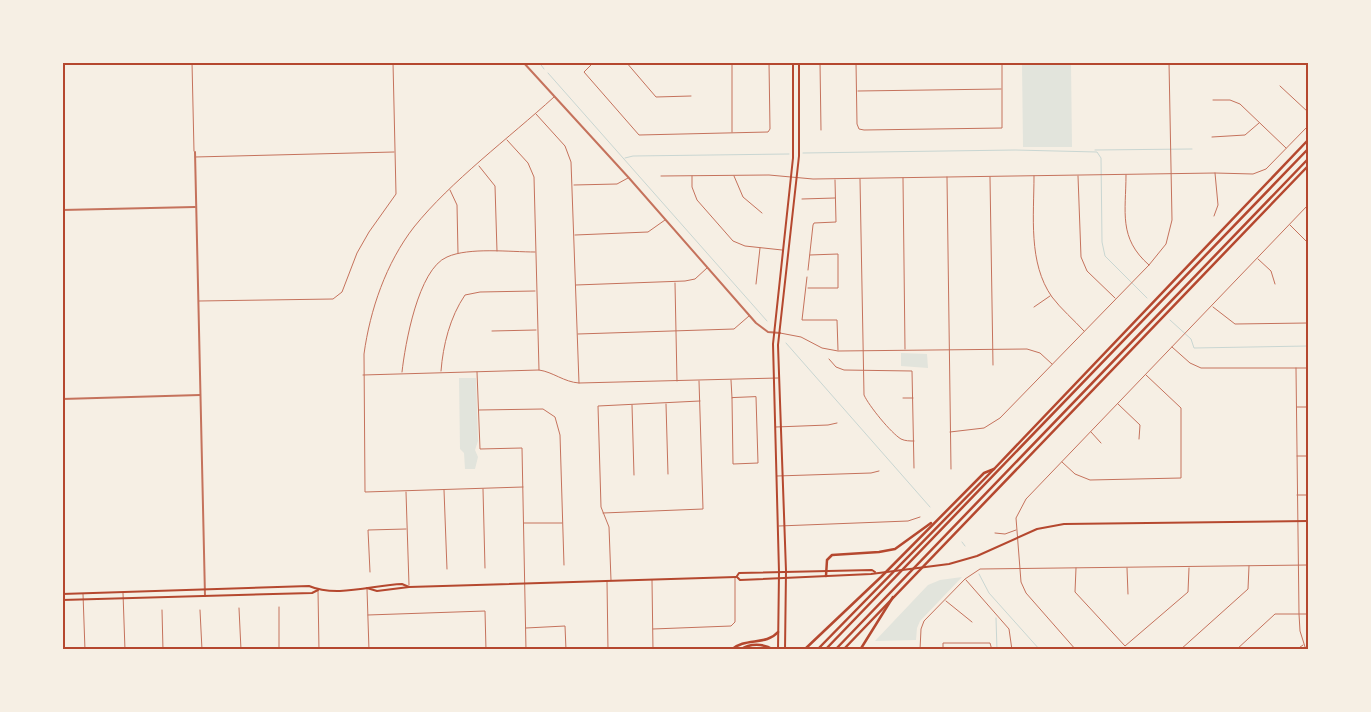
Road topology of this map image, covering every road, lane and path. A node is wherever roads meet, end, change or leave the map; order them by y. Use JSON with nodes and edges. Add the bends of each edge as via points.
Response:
{"nodes":[{"id":1,"x":192,"y":62,"type":"edge"},
{"id":2,"x":393,"y":62,"type":"edge"},
{"id":3,"x":523,"y":62,"type":"edge"},
{"id":4,"x":594,"y":62,"type":"edge"},
{"id":5,"x":626,"y":62,"type":"edge"},
{"id":6,"x":732,"y":62,"type":"edge"},
{"id":7,"x":769,"y":62,"type":"edge"},
{"id":8,"x":793,"y":62,"type":"edge"},
{"id":9,"x":800,"y":62,"type":"edge"},
{"id":10,"x":820,"y":62,"type":"edge"},
{"id":11,"x":856,"y":62,"type":"edge"},
{"id":12,"x":1002,"y":62,"type":"edge"},
{"id":13,"x":1169,"y":62,"type":"edge"},
{"id":14,"x":1240,"y":62,"type":"edge"},
{"id":15,"x":1211,"y":64,"type":"edge"},
{"id":16,"x":1280,"y":86,"type":"dead end"},
{"id":17,"x":1002,"y":89,"type":"junction"},
{"id":18,"x":856,"y":91,"type":"junction"},
{"id":19,"x":692,"y":96,"type":"dead end"},
{"id":20,"x":554,"y":97,"type":"junction"},
{"id":21,"x":1213,"y":100,"type":"dead end"},
{"id":22,"x":1308,"y":112,"type":"edge"},
{"id":23,"x":536,"y":114,"type":"junction"},
{"id":24,"x":1260,"y":123,"type":"junction"},
{"id":25,"x":1308,"y":126,"type":"edge"},
{"id":26,"x":821,"y":130,"type":"dead end"},
{"id":27,"x":732,"y":133,"type":"junction"},
{"id":28,"x":1212,"y":137,"type":"dead end"},
{"id":29,"x":507,"y":140,"type":"junction"},
{"id":30,"x":1308,"y":140,"type":"edge"},
{"id":31,"x":1286,"y":148,"type":"junction"},
{"id":32,"x":1308,"y":149,"type":"edge"},
{"id":33,"x":194,"y":152,"type":"joint"},
{"id":34,"x":395,"y":152,"type":"junction"},
{"id":35,"x":195,"y":157,"type":"junction"},
{"id":36,"x":1308,"y":159,"type":"edge"},
{"id":37,"x":478,"y":165,"type":"junction"},
{"id":38,"x":1308,"y":166,"type":"edge"},
{"id":39,"x":1171,"y":173,"type":"junction"},
{"id":40,"x":1215,"y":173,"type":"junction"},
{"id":41,"x":1126,"y":174,"type":"junction"},
{"id":42,"x":734,"y":175,"type":"junction"},
{"id":43,"x":1078,"y":175,"type":"junction"},
{"id":44,"x":661,"y":176,"type":"dead end"},
{"id":45,"x":692,"y":176,"type":"junction"},
{"id":46,"x":990,"y":176,"type":"junction"},
{"id":47,"x":1034,"y":176,"type":"junction"},
{"id":48,"x":791,"y":177,"type":"junction"},
{"id":49,"x":947,"y":177,"type":"junction"},
{"id":50,"x":629,"y":178,"type":"junction"},
{"id":51,"x":797,"y":178,"type":"junction"},
{"id":52,"x":836,"y":178,"type":"junction"},
{"id":53,"x":860,"y":178,"type":"junction"},
{"id":54,"x":903,"y":178,"type":"junction"},
{"id":55,"x":574,"y":185,"type":"junction"},
{"id":56,"x":449,"y":190,"type":"junction"},
{"id":57,"x":836,"y":198,"type":"junction"},
{"id":58,"x":802,"y":199,"type":"dead end"},
{"id":59,"x":1308,"y":205,"type":"edge"},
{"id":60,"x":196,"y":207,"type":"junction"},
{"id":61,"x":62,"y":210,"type":"edge"},
{"id":62,"x":762,"y":213,"type":"dead end"},
{"id":63,"x":1214,"y":216,"type":"dead end"},
{"id":64,"x":665,"y":220,"type":"junction"},
{"id":65,"x":1290,"y":225,"type":"junction"},
{"id":66,"x":575,"y":235,"type":"junction"},
{"id":67,"x":1308,"y":243,"type":"edge"},
{"id":68,"x":760,"y":248,"type":"junction"},
{"id":69,"x":783,"y":250,"type":"junction"},
{"id":70,"x":497,"y":252,"type":"junction"},
{"id":71,"x":536,"y":252,"type":"junction"},
{"id":72,"x":458,"y":254,"type":"junction"},
{"id":73,"x":810,"y":255,"type":"junction"},
{"id":74,"x":1258,"y":258,"type":"junction"},
{"id":75,"x":1149,"y":265,"type":"junction"},
{"id":76,"x":708,"y":268,"type":"junction"},
{"id":77,"x":808,"y":270,"type":"dead end"},
{"id":78,"x":807,"y":277,"type":"dead end"},
{"id":79,"x":675,"y":282,"type":"junction"},
{"id":80,"x":756,"y":284,"type":"dead end"},
{"id":81,"x":1275,"y":284,"type":"dead end"},
{"id":82,"x":576,"y":285,"type":"junction"},
{"id":83,"x":806,"y":288,"type":"junction"},
{"id":84,"x":536,"y":291,"type":"junction"},
{"id":85,"x":1051,"y":295,"type":"junction"},
{"id":86,"x":1116,"y":299,"type":"junction"},
{"id":87,"x":198,"y":301,"type":"junction"},
{"id":88,"x":1212,"y":306,"type":"junction"},
{"id":89,"x":1034,"y":307,"type":"dead end"},
{"id":90,"x":750,"y":316,"type":"junction"},
{"id":91,"x":1308,"y":324,"type":"edge"},
{"id":92,"x":537,"y":330,"type":"junction"},
{"id":93,"x":492,"y":331,"type":"dead end"},
{"id":94,"x":1085,"y":331,"type":"junction"},
{"id":95,"x":676,"y":332,"type":"junction"},
{"id":96,"x":774,"y":333,"type":"junction"},
{"id":97,"x":780,"y":333,"type":"junction"},
{"id":98,"x":578,"y":334,"type":"junction"},
{"id":99,"x":1172,"y":347,"type":"junction"},
{"id":100,"x":992,"y":348,"type":"junction"},
{"id":101,"x":949,"y":349,"type":"junction"},
{"id":102,"x":862,"y":350,"type":"junction"},
{"id":103,"x":905,"y":350,"type":"junction"},
{"id":104,"x":838,"y":351,"type":"junction"},
{"id":105,"x":829,"y":359,"type":"dead end"},
{"id":106,"x":1052,"y":364,"type":"junction"},
{"id":107,"x":993,"y":365,"type":"dead end"},
{"id":108,"x":1296,"y":368,"type":"junction"},
{"id":109,"x":1308,"y":368,"type":"edge"},
{"id":110,"x":539,"y":370,"type":"junction"},
{"id":111,"x":863,"y":370,"type":"junction"},
{"id":112,"x":441,"y":372,"type":"junction"},
{"id":113,"x":477,"y":372,"type":"junction"},
{"id":114,"x":402,"y":373,"type":"junction"},
{"id":115,"x":1146,"y":374,"type":"junction"},
{"id":116,"x":363,"y":375,"type":"junction"},
{"id":117,"x":773,"y":378,"type":"junction"},
{"id":118,"x":779,"y":378,"type":"junction"},
{"id":119,"x":731,"y":379,"type":"junction"},
{"id":120,"x":699,"y":380,"type":"junction"},
{"id":121,"x":677,"y":381,"type":"junction"},
{"id":122,"x":579,"y":383,"type":"junction"},
{"id":123,"x":200,"y":395,"type":"junction"},
{"id":124,"x":732,"y":398,"type":"junction"},
{"id":125,"x":903,"y":398,"type":"dead end"},
{"id":126,"x":913,"y":398,"type":"junction"},
{"id":127,"x":62,"y":399,"type":"edge"},
{"id":128,"x":700,"y":402,"type":"junction"},
{"id":129,"x":666,"y":403,"type":"junction"},
{"id":130,"x":632,"y":404,"type":"junction"},
{"id":131,"x":1117,"y":404,"type":"junction"},
{"id":132,"x":1297,"y":407,"type":"junction"},
{"id":133,"x":1308,"y":407,"type":"edge"},
{"id":134,"x":479,"y":410,"type":"junction"},
{"id":135,"x":837,"y":423,"type":"dead end"},
{"id":136,"x":775,"y":427,"type":"junction"},
{"id":137,"x":781,"y":427,"type":"junction"},
{"id":138,"x":950,"y":432,"type":"junction"},
{"id":139,"x":1090,"y":432,"type":"junction"},
{"id":140,"x":1139,"y":439,"type":"dead end"},
{"id":141,"x":914,"y":441,"type":"junction"},
{"id":142,"x":1101,"y":443,"type":"dead end"},
{"id":143,"x":1297,"y":456,"type":"junction"},
{"id":144,"x":1308,"y":456,"type":"edge"},
{"id":145,"x":1062,"y":461,"type":"junction"},
{"id":146,"x":914,"y":468,"type":"dead end"},
{"id":147,"x":995,"y":468,"type":"junction"},
{"id":148,"x":951,"y":469,"type":"dead end"},
{"id":149,"x":879,"y":471,"type":"dead end"},
{"id":150,"x":668,"y":474,"type":"dead end"},
{"id":151,"x":634,"y":475,"type":"dead end"},
{"id":152,"x":776,"y":476,"type":"junction"},
{"id":153,"x":783,"y":476,"type":"junction"},
{"id":154,"x":523,"y":487,"type":"junction"},
{"id":155,"x":482,"y":488,"type":"junction"},
{"id":156,"x":444,"y":489,"type":"junction"},
{"id":157,"x":406,"y":491,"type":"junction"},
{"id":158,"x":1298,"y":495,"type":"junction"},
{"id":159,"x":1308,"y":495,"type":"edge"},
{"id":160,"x":602,"y":513,"type":"junction"},
{"id":161,"x":940,"y":515,"type":"junction"},
{"id":162,"x":920,"y":517,"type":"dead end"},
{"id":163,"x":1298,"y":521,"type":"junction"},
{"id":164,"x":1308,"y":521,"type":"edge"},
{"id":165,"x":524,"y":523,"type":"junction"},
{"id":166,"x":562,"y":523,"type":"junction"},
{"id":167,"x":784,"y":525,"type":"junction"},
{"id":168,"x":777,"y":526,"type":"junction"},
{"id":169,"x":407,"y":529,"type":"junction"},
{"id":170,"x":1017,"y":530,"type":"junction"},
{"id":171,"x":994,"y":533,"type":"dead end"},
{"id":172,"x":1018,"y":538,"type":"junction"},
{"id":173,"x":564,"y":565,"type":"dead end"},
{"id":174,"x":1308,"y":565,"type":"edge"},
{"id":175,"x":1189,"y":566,"type":"junction"},
{"id":176,"x":1249,"y":566,"type":"junction"},
{"id":177,"x":1298,"y":566,"type":"junction"},
{"id":178,"x":1076,"y":567,"type":"junction"},
{"id":179,"x":485,"y":568,"type":"dead end"},
{"id":180,"x":1020,"y":568,"type":"junction"},
{"id":181,"x":1127,"y":568,"type":"junction"},
{"id":182,"x":447,"y":569,"type":"dead end"},
{"id":183,"x":826,"y":570,"type":"junction"},
{"id":184,"x":786,"y":571,"type":"junction"},
{"id":185,"x":370,"y":572,"type":"dead end"},
{"id":186,"x":779,"y":572,"type":"junction"},
{"id":187,"x":875,"y":572,"type":"junction"},
{"id":188,"x":826,"y":576,"type":"junction"},
{"id":189,"x":736,"y":577,"type":"junction"},
{"id":190,"x":779,"y":578,"type":"junction"},
{"id":191,"x":786,"y":578,"type":"junction"},
{"id":192,"x":652,"y":579,"type":"junction"},
{"id":193,"x":965,"y":579,"type":"junction"},
{"id":194,"x":610,"y":580,"type":"junction"},
{"id":195,"x":607,"y":581,"type":"junction"},
{"id":196,"x":525,"y":583,"type":"junction"},
{"id":197,"x":301,"y":587,"type":"junction"},
{"id":198,"x":204,"y":588,"type":"junction"},
{"id":199,"x":367,"y":588,"type":"junction"},
{"id":200,"x":409,"y":588,"type":"junction"},
{"id":201,"x":318,"y":590,"type":"junction"},
{"id":202,"x":123,"y":592,"type":"junction"},
{"id":203,"x":83,"y":593,"type":"junction"},
{"id":204,"x":298,"y":593,"type":"junction"},
{"id":205,"x":62,"y":594,"type":"edge"},
{"id":206,"x":894,"y":594,"type":"junction"},
{"id":207,"x":1128,"y":594,"type":"dead end"},
{"id":208,"x":205,"y":596,"type":"junction"},
{"id":209,"x":124,"y":598,"type":"junction"},
{"id":210,"x":84,"y":599,"type":"junction"},
{"id":211,"x":62,"y":600,"type":"edge"},
{"id":212,"x":945,"y":600,"type":"junction"},
{"id":213,"x":279,"y":607,"type":"dead end"},
{"id":214,"x":239,"y":608,"type":"dead end"},
{"id":215,"x":162,"y":610,"type":"dead end"},
{"id":216,"x":200,"y":610,"type":"dead end"},
{"id":217,"x":1299,"y":614,"type":"junction"},
{"id":218,"x":1308,"y":614,"type":"edge"},
{"id":219,"x":368,"y":615,"type":"junction"},
{"id":220,"x":972,"y":622,"type":"dead end"},
{"id":221,"x":526,"y":628,"type":"junction"},
{"id":222,"x":653,"y":629,"type":"junction"},
{"id":223,"x":778,"y":632,"type":"junction"},
{"id":224,"x":1304,"y":645,"type":"junction"},
{"id":225,"x":85,"y":650,"type":"edge"},
{"id":226,"x":125,"y":650,"type":"edge"},
{"id":227,"x":163,"y":650,"type":"edge"},
{"id":228,"x":202,"y":650,"type":"edge"},
{"id":229,"x":241,"y":650,"type":"edge"},
{"id":230,"x":279,"y":650,"type":"edge"},
{"id":231,"x":319,"y":650,"type":"edge"},
{"id":232,"x":369,"y":650,"type":"edge"},
{"id":233,"x":486,"y":650,"type":"edge"},
{"id":234,"x":526,"y":650,"type":"edge"},
{"id":235,"x":566,"y":650,"type":"edge"},
{"id":236,"x":608,"y":650,"type":"edge"},
{"id":237,"x":654,"y":650,"type":"edge"},
{"id":238,"x":731,"y":650,"type":"edge"},
{"id":239,"x":740,"y":650,"type":"edge"},
{"id":240,"x":774,"y":650,"type":"edge"},
{"id":241,"x":778,"y":650,"type":"edge"},
{"id":242,"x":785,"y":650,"type":"edge"},
{"id":243,"x":804,"y":650,"type":"edge"},
{"id":244,"x":817,"y":650,"type":"edge"},
{"id":245,"x":825,"y":650,"type":"edge"},
{"id":246,"x":835,"y":650,"type":"edge"},
{"id":247,"x":843,"y":650,"type":"edge"},
{"id":248,"x":860,"y":650,"type":"edge"},
{"id":249,"x":920,"y":650,"type":"edge"},
{"id":250,"x":943,"y":650,"type":"edge"},
{"id":251,"x":992,"y":650,"type":"edge"},
{"id":252,"x":1012,"y":650,"type":"edge"},
{"id":253,"x":1076,"y":650,"type":"edge"},
{"id":254,"x":1180,"y":650,"type":"edge"},
{"id":255,"x":1236,"y":650,"type":"edge"},
{"id":256,"x":1296,"y":650,"type":"edge"},
{"id":257,"x":1306,"y":650,"type":"edge"}],
"edges":[{"from":1,"to":33,"type":"street"},
{"from":2,"to":34,"type":"street"},
{"from":3,"to":20,"type":"street"},
{"from":4,"to":27,"type":"street","via":[[584,72],[639,135]]},
{"from":5,"to":19,"type":"street","via":[[656,97]]},
{"from":6,"to":27,"type":"street"},
{"from":7,"to":27,"type":"street","via":[[770,129],[768,132]]},
{"from":8,"to":48,"type":"main road"},
{"from":9,"to":51,"type":"main road"},
{"from":10,"to":26,"type":"street"},
{"from":11,"to":18,"type":"street"},
{"from":12,"to":17,"type":"street"},
{"from":13,"to":39,"type":"street"},
{"from":14,"to":15,"type":"street"},
{"from":16,"to":22,"type":"street"},
{"from":17,"to":18,"type":"street"},
{"from":17,"to":18,"type":"street","via":[[1002,128],[859,129]]},
{"from":20,"to":23,"type":"street"},
{"from":20,"to":50,"type":"street"},
{"from":21,"to":24,"type":"street","via":[[1240,104]]},
{"from":23,"to":29,"type":"street"},
{"from":23,"to":55,"type":"street","via":[[568,151]]},
{"from":24,"to":28,"type":"street","via":[[1246,135]]},
{"from":24,"to":31,"type":"street"},
{"from":25,"to":31,"type":"street"},
{"from":29,"to":37,"type":"street"},
{"from":29,"to":71,"type":"street","via":[[533,173]]},
{"from":30,"to":147,"type":"highway"},
{"from":31,"to":40,"type":"street","via":[[1266,169],[1253,174]]},
{"from":32,"to":245,"type":"highway"},
{"from":33,"to":35,"type":"street"},
{"from":34,"to":35,"type":"street"},
{"from":34,"to":87,"type":"street","via":[[396,194],[357,253],[342,292],[333,299]]},
{"from":35,"to":60,"type":"street"},
{"from":36,"to":246,"type":"highway"},
{"from":37,"to":56,"type":"street"},
{"from":37,"to":70,"type":"street","via":[[495,186]]},
{"from":38,"to":206,"type":"highway"},
{"from":39,"to":40,"type":"street"},
{"from":39,"to":41,"type":"street"},
{"from":39,"to":75,"type":"street","via":[[1171,230],[1166,244]]},
{"from":40,"to":63,"type":"street","via":[[1218,205]]},
{"from":41,"to":43,"type":"street"},
{"from":41,"to":75,"type":"street","via":[[1128,240],[1138,256]]},
{"from":42,"to":45,"type":"street"},
{"from":42,"to":48,"type":"street"},
{"from":42,"to":62,"type":"street","via":[[742,197]]},
{"from":43,"to":47,"type":"street"},
{"from":43,"to":86,"type":"street","via":[[1081,258],[1087,271]]},
{"from":44,"to":45,"type":"street"},
{"from":45,"to":68,"type":"street","via":[[697,200],[733,241]]},
{"from":46,"to":47,"type":"street"},
{"from":46,"to":49,"type":"street"},
{"from":46,"to":100,"type":"street"},
{"from":47,"to":85,"type":"street","via":[[1036,260]]},
{"from":48,"to":51,"type":"street"},
{"from":48,"to":69,"type":"main road"},
{"from":49,"to":54,"type":"street"},
{"from":49,"to":101,"type":"street"},
{"from":50,"to":55,"type":"street","via":[[618,184]]},
{"from":50,"to":64,"type":"street"},
{"from":51,"to":52,"type":"street"},
{"from":51,"to":97,"type":"main road"},
{"from":52,"to":53,"type":"street"},
{"from":52,"to":57,"type":"street"},
{"from":53,"to":54,"type":"street"},
{"from":53,"to":102,"type":"street"},
{"from":54,"to":103,"type":"street"},
{"from":55,"to":66,"type":"street"},
{"from":56,"to":72,"type":"street","via":[[457,205]]},
{"from":56,"to":116,"type":"street","via":[[413,229],[380,290],[367,332]]},
{"from":57,"to":58,"type":"street"},
{"from":57,"to":73,"type":"street","via":[[836,222],[814,223]]},
{"from":59,"to":65,"type":"street"},
{"from":60,"to":61,"type":"street"},
{"from":60,"to":87,"type":"street"},
{"from":64,"to":66,"type":"street","via":[[648,232]]},
{"from":64,"to":76,"type":"street"},
{"from":65,"to":67,"type":"street"},
{"from":65,"to":74,"type":"street"},
{"from":66,"to":82,"type":"street"},
{"from":68,"to":69,"type":"street"},
{"from":68,"to":80,"type":"street"},
{"from":69,"to":96,"type":"main road"},
{"from":70,"to":71,"type":"street"},
{"from":70,"to":72,"type":"street"},
{"from":71,"to":84,"type":"street"},
{"from":72,"to":114,"type":"street","via":[[445,257],[434,268],[418,297],[406,338]]},
{"from":73,"to":77,"type":"street"},
{"from":73,"to":83,"type":"street","via":[[838,254],[838,288]]},
{"from":74,"to":81,"type":"street","via":[[1271,271]]},
{"from":74,"to":88,"type":"street"},
{"from":75,"to":86,"type":"street"},
{"from":76,"to":79,"type":"street","via":[[695,279]]},
{"from":76,"to":90,"type":"street"},
{"from":78,"to":83,"type":"street"},
{"from":79,"to":82,"type":"street"},
{"from":79,"to":95,"type":"street"},
{"from":82,"to":98,"type":"street"},
{"from":83,"to":104,"type":"street","via":[[802,320],[837,320]]},
{"from":84,"to":92,"type":"street"},
{"from":84,"to":112,"type":"street","via":[[465,295],[442,354]]},
{"from":85,"to":89,"type":"street"},
{"from":85,"to":94,"type":"street"},
{"from":86,"to":94,"type":"street"},
{"from":87,"to":123,"type":"street"},
{"from":88,"to":91,"type":"street","via":[[1235,324]]},
{"from":88,"to":99,"type":"street"},
{"from":90,"to":95,"type":"street","via":[[734,329]]},
{"from":90,"to":96,"type":"street"},
{"from":92,"to":93,"type":"street"},
{"from":92,"to":110,"type":"street"},
{"from":94,"to":106,"type":"street"},
{"from":95,"to":98,"type":"street"},
{"from":95,"to":121,"type":"street"},
{"from":96,"to":97,"type":"street"},
{"from":96,"to":117,"type":"main road"},
{"from":97,"to":104,"type":"street"},
{"from":97,"to":118,"type":"main road"},
{"from":98,"to":122,"type":"street"},
{"from":99,"to":108,"type":"street","via":[[1201,368]]},
{"from":99,"to":115,"type":"street"},
{"from":100,"to":101,"type":"street"},
{"from":100,"to":106,"type":"street","via":[[1031,349]]},
{"from":100,"to":107,"type":"street"},
{"from":101,"to":103,"type":"street"},
{"from":101,"to":138,"type":"street"},
{"from":102,"to":103,"type":"street"},
{"from":102,"to":104,"type":"street"},
{"from":102,"to":111,"type":"street"},
{"from":105,"to":111,"type":"street","via":[[836,368]]},
{"from":106,"to":138,"type":"street","via":[[992,424],[977,430]]},
{"from":108,"to":109,"type":"street"},
{"from":108,"to":132,"type":"street"},
{"from":110,"to":113,"type":"street"},
{"from":110,"to":122,"type":"street"},
{"from":111,"to":126,"type":"street","via":[[912,371]]},
{"from":111,"to":141,"type":"street","via":[[867,402],[896,435],[903,440]]},
{"from":112,"to":113,"type":"street"},
{"from":112,"to":114,"type":"street"},
{"from":113,"to":134,"type":"street"},
{"from":114,"to":116,"type":"street"},
{"from":115,"to":131,"type":"street"},
{"from":115,"to":145,"type":"street","via":[[1181,408],[1181,478],[1090,480],[1075,474]]},
{"from":116,"to":157,"type":"street","via":[[365,492]]},
{"from":117,"to":118,"type":"street"},
{"from":117,"to":119,"type":"street"},
{"from":117,"to":136,"type":"main road"},
{"from":118,"to":137,"type":"main road"},
{"from":119,"to":120,"type":"street"},
{"from":119,"to":124,"type":"street"},
{"from":120,"to":121,"type":"street"},
{"from":120,"to":128,"type":"street"},
{"from":121,"to":122,"type":"street"},
{"from":123,"to":127,"type":"street"},
{"from":123,"to":198,"type":"street"},
{"from":124,"to":124,"type":"street","via":[[734,464],[758,463],[756,398]]},
{"from":125,"to":126,"type":"street"},
{"from":126,"to":141,"type":"street"},
{"from":128,"to":129,"type":"street"},
{"from":128,"to":160,"type":"street","via":[[703,509]]},
{"from":129,"to":130,"type":"street"},
{"from":129,"to":150,"type":"street"},
{"from":130,"to":151,"type":"street"},
{"from":130,"to":160,"type":"street","via":[[598,406]]},
{"from":131,"to":139,"type":"street"},
{"from":131,"to":140,"type":"street","via":[[1140,425]]},
{"from":132,"to":133,"type":"street"},
{"from":132,"to":143,"type":"street"},
{"from":134,"to":154,"type":"street","via":[[480,449],[522,448]]},
{"from":134,"to":166,"type":"street","via":[[543,409],[555,416],[560,435]]},
{"from":135,"to":137,"type":"street"},
{"from":136,"to":137,"type":"street"},
{"from":136,"to":152,"type":"main road"},
{"from":137,"to":153,"type":"main road"},
{"from":138,"to":148,"type":"street"},
{"from":139,"to":142,"type":"street"},
{"from":139,"to":145,"type":"street"},
{"from":141,"to":146,"type":"street"},
{"from":143,"to":144,"type":"street"},
{"from":143,"to":158,"type":"street"},
{"from":145,"to":170,"type":"street","via":[[1026,499],[1016,518]]},
{"from":147,"to":161,"type":"highway","via":[[984,473]]},
{"from":147,"to":244,"type":"highway"},
{"from":149,"to":153,"type":"street"},
{"from":152,"to":153,"type":"street"},
{"from":152,"to":168,"type":"main road"},
{"from":153,"to":167,"type":"main road"},
{"from":154,"to":155,"type":"street"},
{"from":154,"to":165,"type":"street"},
{"from":155,"to":156,"type":"street"},
{"from":155,"to":179,"type":"street"},
{"from":156,"to":157,"type":"street"},
{"from":156,"to":182,"type":"street"},
{"from":157,"to":169,"type":"street"},
{"from":158,"to":159,"type":"street"},
{"from":158,"to":163,"type":"street"},
{"from":160,"to":194,"type":"street","via":[[609,526]]},
{"from":161,"to":183,"type":"highway","via":[[895,549],[832,555],[827,560]]},
{"from":161,"to":243,"type":"highway"},
{"from":162,"to":167,"type":"street","via":[[908,521]]},
{"from":163,"to":164,"type":"main road"},
{"from":163,"to":172,"type":"main road","via":[[1064,524]]},
{"from":163,"to":177,"type":"street"},
{"from":165,"to":166,"type":"street"},
{"from":165,"to":196,"type":"street"},
{"from":166,"to":173,"type":"street"},
{"from":167,"to":168,"type":"street"},
{"from":167,"to":184,"type":"main road"},
{"from":168,"to":186,"type":"main road"},
{"from":169,"to":185,"type":"street","via":[[368,530]]},
{"from":169,"to":200,"type":"street"},
{"from":170,"to":171,"type":"street","via":[[1006,534]]},
{"from":170,"to":172,"type":"street"},
{"from":172,"to":180,"type":"street"},
{"from":172,"to":187,"type":"main road","via":[[977,556],[934,566]]},
{"from":174,"to":177,"type":"street"},
{"from":175,"to":176,"type":"street"},
{"from":175,"to":178,"type":"street","via":[[1188,592],[1125,646],[1075,592]]},
{"from":175,"to":181,"type":"street"},
{"from":176,"to":177,"type":"street"},
{"from":176,"to":254,"type":"street","via":[[1248,590]]},
{"from":177,"to":217,"type":"street"},
{"from":178,"to":180,"type":"street"},
{"from":178,"to":181,"type":"street"},
{"from":180,"to":193,"type":"street","via":[[980,569]]},
{"from":180,"to":253,"type":"street","via":[[1026,593]]},
{"from":181,"to":207,"type":"street"},
{"from":183,"to":184,"type":"main road"},
{"from":183,"to":187,"type":"main road"},
{"from":183,"to":188,"type":"highway"},
{"from":184,"to":186,"type":"main road"},
{"from":184,"to":191,"type":"main road"},
{"from":186,"to":189,"type":"main road","via":[[739,573]]},
{"from":186,"to":190,"type":"main road"},
{"from":187,"to":188,"type":"main road"},
{"from":188,"to":191,"type":"main road"},
{"from":189,"to":190,"type":"main road","via":[[740,580]]},
{"from":189,"to":192,"type":"main road"},
{"from":189,"to":222,"type":"street","via":[[735,622],[730,626]]},
{"from":190,"to":191,"type":"main road"},
{"from":190,"to":223,"type":"main road"},
{"from":191,"to":242,"type":"main road"},
{"from":192,"to":194,"type":"main road"},
{"from":192,"to":222,"type":"street"},
{"from":193,"to":212,"type":"street"},
{"from":193,"to":252,"type":"street","via":[[1009,629]]},
{"from":194,"to":195,"type":"main road"},
{"from":195,"to":196,"type":"main road"},
{"from":195,"to":236,"type":"street"},
{"from":196,"to":200,"type":"main road"},
{"from":196,"to":221,"type":"street"},
{"from":197,"to":198,"type":"main road"},
{"from":197,"to":201,"type":"main road","via":[[310,586]]},
{"from":197,"to":204,"type":"main road"},
{"from":198,"to":202,"type":"main road"},
{"from":198,"to":208,"type":"street"},
{"from":199,"to":200,"type":"main road","via":[[377,591]]},
{"from":199,"to":200,"type":"main road","via":[[402,584]]},
{"from":199,"to":201,"type":"main road"},
{"from":199,"to":219,"type":"street"},
{"from":201,"to":204,"type":"main road"},
{"from":201,"to":231,"type":"street"},
{"from":202,"to":203,"type":"main road"},
{"from":202,"to":209,"type":"street"},
{"from":203,"to":205,"type":"main road"},
{"from":203,"to":210,"type":"street"},
{"from":204,"to":208,"type":"main road"},
{"from":206,"to":247,"type":"highway"},
{"from":206,"to":248,"type":"highway"},
{"from":208,"to":209,"type":"main road"},
{"from":209,"to":210,"type":"main road"},
{"from":209,"to":226,"type":"street"},
{"from":210,"to":211,"type":"main road"},
{"from":210,"to":225,"type":"street"},
{"from":212,"to":220,"type":"street"},
{"from":212,"to":249,"type":"street","via":[[924,621]]},
{"from":213,"to":230,"type":"street"},
{"from":214,"to":229,"type":"street"},
{"from":215,"to":227,"type":"street"},
{"from":216,"to":228,"type":"street"},
{"from":217,"to":218,"type":"street"},
{"from":217,"to":224,"type":"street"},
{"from":217,"to":255,"type":"street","via":[[1275,614]]},
{"from":219,"to":232,"type":"street"},
{"from":219,"to":233,"type":"street","via":[[485,611]]},
{"from":221,"to":234,"type":"street"},
{"from":221,"to":235,"type":"street","via":[[565,626]]},
{"from":222,"to":237,"type":"street"},
{"from":223,"to":238,"type":"highway","via":[[768,639],[743,642]]},
{"from":223,"to":241,"type":"main road"},
{"from":224,"to":256,"type":"street"},
{"from":224,"to":257,"type":"street"},
{"from":239,"to":240,"type":"highway","via":[[751,645],[766,645]]},
{"from":250,"to":251,"type":"street","via":[[943,643],[990,643]]}]}
